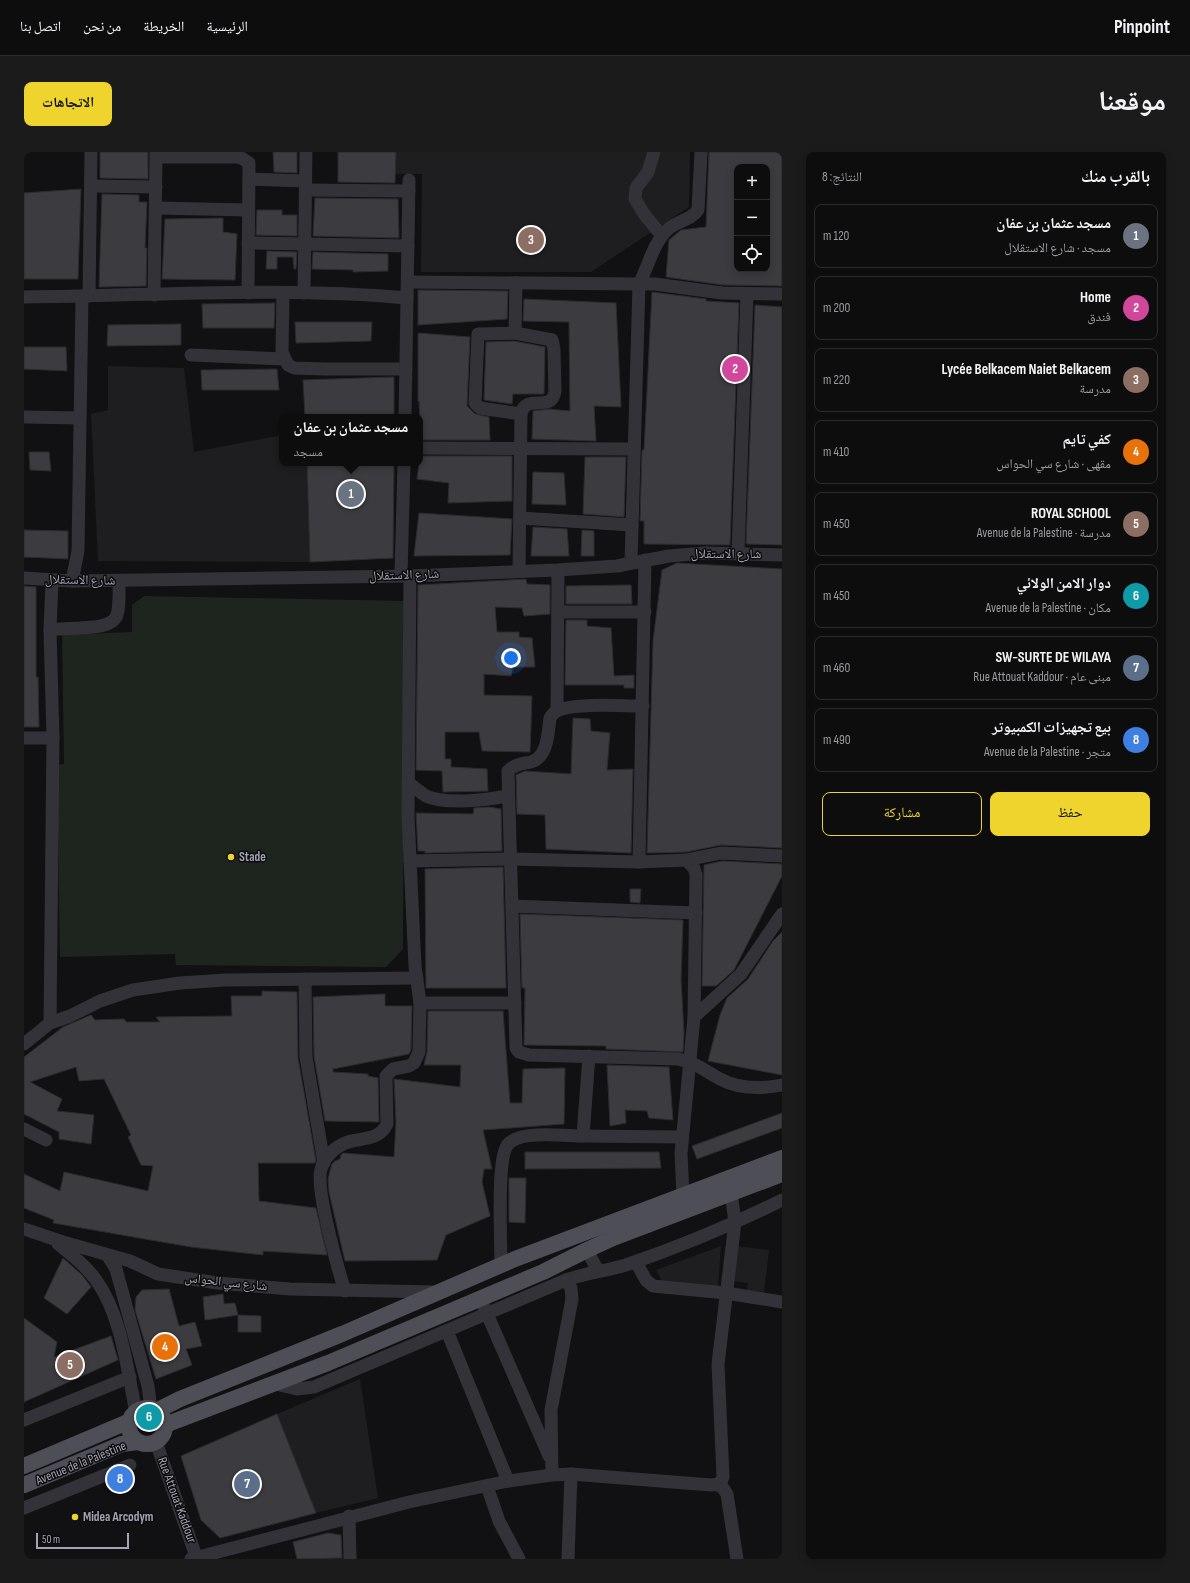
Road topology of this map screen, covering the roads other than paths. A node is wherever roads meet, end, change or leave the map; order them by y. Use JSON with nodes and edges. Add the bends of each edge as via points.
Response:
{"nodes":[{"id":1,"x":91,"y":152,"type":"edge"},
{"id":2,"x":306,"y":152,"type":"edge"},
{"id":3,"x":654,"y":152,"type":"edge"},
{"id":4,"x":700,"y":152,"type":"edge"},
{"id":5,"x":156,"y":154,"type":"edge"},
{"id":6,"x":240,"y":155,"type":"edge"},
{"id":7,"x":250,"y":179,"type":"junction"},
{"id":8,"x":306,"y":185,"type":"junction"},
{"id":9,"x":91,"y":186,"type":"junction"},
{"id":10,"x":156,"y":187,"type":"junction"},
{"id":11,"x":156,"y":208,"type":"junction"},
{"id":12,"x":248,"y":210,"type":"junction"},
{"id":13,"x":662,"y":236,"type":"junction"},
{"id":14,"x":248,"y":243,"type":"junction"},
{"id":15,"x":306,"y":244,"type":"junction"},
{"id":16,"x":408,"y":246,"type":"junction"},
{"id":17,"x":408,"y":282,"type":"junction"},
{"id":18,"x":516,"y":283,"type":"junction"},
{"id":19,"x":639,"y":284,"type":"junction"},
{"id":20,"x":248,"y":293,"type":"junction"},
{"id":21,"x":283,"y":293,"type":"junction"},
{"id":22,"x":304,"y":294,"type":"junction"},
{"id":23,"x":748,"y":294,"type":"junction"},
{"id":24,"x":782,"y":294,"type":"edge"},
{"id":25,"x":154,"y":295,"type":"junction"},
{"id":26,"x":85,"y":296,"type":"junction"},
{"id":27,"x":24,"y":297,"type":"edge"},
{"id":28,"x":407,"y":298,"type":"junction"},
{"id":29,"x":515,"y":333,"type":"junction"},
{"id":30,"x":191,"y":355,"type":"dead end"},
{"id":31,"x":284,"y":359,"type":"junction"},
{"id":32,"x":406,"y":369,"type":"junction"},
{"id":33,"x":405,"y":414,"type":"edge"},
{"id":34,"x":521,"y":414,"type":"junction"},
{"id":35,"x":24,"y":417,"type":"edge"},
{"id":36,"x":79,"y":418,"type":"junction"},
{"id":37,"x":423,"y":448,"type":"edge"},
{"id":38,"x":634,"y":448,"type":"junction"},
{"id":39,"x":521,"y":449,"type":"junction"},
{"id":40,"x":404,"y":466,"type":"edge"},
{"id":41,"x":520,"y":518,"type":"junction"},
{"id":42,"x":632,"y":525,"type":"junction"},
{"id":43,"x":738,"y":553,"type":"junction"},
{"id":44,"x":782,"y":555,"type":"edge"},
{"id":45,"x":645,"y":560,"type":"junction"},
{"id":46,"x":631,"y":563,"type":"junction"},
{"id":47,"x":558,"y":570,"type":"junction"},
{"id":48,"x":519,"y":571,"type":"junction"},
{"id":49,"x":405,"y":576,"type":"junction"},
{"id":50,"x":24,"y":578,"type":"edge"},
{"id":51,"x":52,"y":581,"type":"junction"},
{"id":52,"x":72,"y":581,"type":"junction"},
{"id":53,"x":119,"y":581,"type":"junction"},
{"id":54,"x":558,"y":612,"type":"junction"},
{"id":55,"x":645,"y":612,"type":"junction"},
{"id":56,"x":50,"y":630,"type":"junction"},
{"id":57,"x":643,"y":706,"type":"junction"},
{"id":58,"x":557,"y":710,"type":"junction"},
{"id":59,"x":24,"y":738,"type":"edge"},
{"id":60,"x":53,"y":738,"type":"junction"},
{"id":61,"x":408,"y":783,"type":"junction"},
{"id":62,"x":508,"y":796,"type":"junction"},
{"id":63,"x":782,"y":856,"type":"edge"},
{"id":64,"x":511,"y":859,"type":"junction"},
{"id":65,"x":686,"y":860,"type":"junction"},
{"id":66,"x":410,"y":861,"type":"junction"},
{"id":67,"x":639,"y":862,"type":"junction"},
{"id":68,"x":512,"y":906,"type":"junction"},
{"id":69,"x":696,"y":913,"type":"junction"},
{"id":70,"x":782,"y":914,"type":"edge"},
{"id":71,"x":417,"y":978,"type":"junction"},
{"id":72,"x":305,"y":979,"type":"junction"},
{"id":73,"x":420,"y":1002,"type":"junction"},
{"id":74,"x":515,"y":1003,"type":"junction"},
{"id":75,"x":694,"y":1017,"type":"junction"},
{"id":76,"x":50,"y":1023,"type":"junction"},
{"id":77,"x":24,"y":1044,"type":"edge"},
{"id":78,"x":589,"y":1056,"type":"junction"},
{"id":79,"x":690,"y":1061,"type":"junction"},
{"id":80,"x":782,"y":1085,"type":"edge"},
{"id":81,"x":24,"y":1128,"type":"edge"},
{"id":82,"x":582,"y":1136,"type":"junction"},
{"id":83,"x":682,"y":1137,"type":"junction"},
{"id":84,"x":46,"y":1140,"type":"dead end"},
{"id":85,"x":782,"y":1158,"type":"edge"},
{"id":86,"x":324,"y":1162,"type":"junction"},
{"id":87,"x":782,"y":1174,"type":"edge"},
{"id":88,"x":731,"y":1193,"type":"junction"},
{"id":89,"x":683,"y":1195,"type":"junction"},
{"id":90,"x":782,"y":1200,"type":"edge"},
{"id":91,"x":736,"y":1222,"type":"junction"},
{"id":92,"x":24,"y":1229,"type":"edge"},
{"id":93,"x":50,"y":1238,"type":"junction"},
{"id":94,"x":587,"y":1250,"type":"junction"},
{"id":95,"x":108,"y":1256,"type":"junction"},
{"id":96,"x":636,"y":1262,"type":"junction"},
{"id":97,"x":500,"y":1265,"type":"junction"},
{"id":98,"x":598,"y":1271,"type":"junction"},
{"id":99,"x":566,"y":1280,"type":"junction"},
{"id":100,"x":345,"y":1291,"type":"junction"},
{"id":101,"x":435,"y":1292,"type":"junction"},
{"id":102,"x":726,"y":1293,"type":"junction"},
{"id":103,"x":480,"y":1298,"type":"junction"},
{"id":104,"x":782,"y":1302,"type":"edge"},
{"id":105,"x":488,"y":1313,"type":"junction"},
{"id":106,"x":447,"y":1331,"type":"junction"},
{"id":107,"x":130,"y":1377,"type":"junction"},
{"id":108,"x":275,"y":1384,"type":"junction"},
{"id":109,"x":143,"y":1413,"type":"junction"},
{"id":110,"x":24,"y":1420,"type":"edge"},
{"id":111,"x":165,"y":1425,"type":"junction"},
{"id":112,"x":138,"y":1442,"type":"junction"},
{"id":113,"x":156,"y":1442,"type":"junction"},
{"id":114,"x":551,"y":1460,"type":"junction"},
{"id":115,"x":130,"y":1465,"type":"dead end"},
{"id":116,"x":24,"y":1466,"type":"edge"},
{"id":117,"x":571,"y":1474,"type":"junction"},
{"id":118,"x":552,"y":1475,"type":"junction"},
{"id":119,"x":508,"y":1482,"type":"junction"},
{"id":120,"x":717,"y":1484,"type":"junction"},
{"id":121,"x":24,"y":1485,"type":"edge"},
{"id":122,"x":488,"y":1486,"type":"junction"},
{"id":123,"x":24,"y":1508,"type":"edge"},
{"id":124,"x":349,"y":1516,"type":"junction"},
{"id":125,"x":195,"y":1558,"type":"edge"},
{"id":126,"x":350,"y":1559,"type":"edge"},
{"id":127,"x":519,"y":1559,"type":"edge"},
{"id":128,"x":568,"y":1559,"type":"edge"},
{"id":129,"x":738,"y":1559,"type":"edge"}],
"edges":[{"from":1,"to":9,"type":"street"},
{"from":2,"to":8,"type":"street"},
{"from":3,"to":13,"type":"street","via":[[648,172],[636,188],[635,199]]},
{"from":4,"to":13,"type":"street","via":[[698,210],[694,216],[674,224]]},
{"from":5,"to":6,"type":"street"},
{"from":5,"to":10,"type":"street"},
{"from":6,"to":7,"type":"street","via":[[249,163]]},
{"from":7,"to":8,"type":"street"},
{"from":7,"to":12,"type":"street"},
{"from":8,"to":15,"type":"street"},
{"from":8,"to":16,"type":"street","via":[[409,185]]},
{"from":9,"to":10,"type":"street"},
{"from":9,"to":26,"type":"street"},
{"from":10,"to":11,"type":"street"},
{"from":11,"to":12,"type":"street"},
{"from":11,"to":25,"type":"street"},
{"from":12,"to":14,"type":"street"},
{"from":13,"to":19,"type":"street"},
{"from":14,"to":15,"type":"street"},
{"from":14,"to":20,"type":"street"},
{"from":15,"to":16,"type":"street"},
{"from":15,"to":22,"type":"street"},
{"from":16,"to":17,"type":"street"},
{"from":17,"to":18,"type":"street"},
{"from":17,"to":28,"type":"street"},
{"from":18,"to":19,"type":"street"},
{"from":18,"to":29,"type":"street"},
{"from":19,"to":23,"type":"street"},
{"from":19,"to":38,"type":"street"},
{"from":20,"to":21,"type":"street"},
{"from":20,"to":25,"type":"street"},
{"from":21,"to":22,"type":"street"},
{"from":21,"to":31,"type":"street"},
{"from":22,"to":28,"type":"street"},
{"from":23,"to":24,"type":"street"},
{"from":23,"to":43,"type":"street"},
{"from":25,"to":26,"type":"street"},
{"from":26,"to":27,"type":"street"},
{"from":26,"to":36,"type":"street"},
{"from":28,"to":32,"type":"street"},
{"from":29,"to":34,"type":"street","via":[[548,338],[552,340],[554,349],[554,397],[550,401],[526,404]]},
{"from":29,"to":34,"type":"street","via":[[478,334],[475,403],[480,408]]},
{"from":30,"to":31,"type":"street"},
{"from":31,"to":32,"type":"street","via":[[288,366],[294,368]]},
{"from":32,"to":33,"type":"street"},
{"from":34,"to":39,"type":"street"},
{"from":35,"to":36,"type":"street"},
{"from":36,"to":52,"type":"street","via":[[78,551]]},
{"from":37,"to":39,"type":"street"},
{"from":38,"to":39,"type":"street"},
{"from":38,"to":42,"type":"street"},
{"from":39,"to":41,"type":"street"},
{"from":40,"to":49,"type":"street"},
{"from":41,"to":42,"type":"street"},
{"from":41,"to":48,"type":"street"},
{"from":42,"to":46,"type":"street"},
{"from":43,"to":44,"type":"street","name":"شارع الاستقلال"},
{"from":43,"to":45,"type":"street","name":"شارع الاستقلال","via":[[669,556]]},
{"from":45,"to":46,"type":"street","name":"شارع الاستقلال"},
{"from":45,"to":55,"type":"street"},
{"from":46,"to":47,"type":"street","name":"شارع الاستقلال"},
{"from":47,"to":48,"type":"street","name":"شارع الاستقلال"},
{"from":47,"to":54,"type":"street"},
{"from":48,"to":49,"type":"street","name":"شارع الاستقلال"},
{"from":49,"to":53,"type":"street","name":"شارع الاستقلال"},
{"from":49,"to":61,"type":"street"},
{"from":50,"to":51,"type":"street","name":"شارع الاستقلال"},
{"from":51,"to":52,"type":"street","name":"شارع الاستقلال"},
{"from":51,"to":56,"type":"street"},
{"from":52,"to":53,"type":"street","name":"شارع الاستقلال"},
{"from":53,"to":56,"type":"street","via":[[117,616],[111,623],[96,628]]},
{"from":54,"to":55,"type":"street"},
{"from":54,"to":58,"type":"street"},
{"from":55,"to":57,"type":"street"},
{"from":56,"to":60,"type":"street"},
{"from":57,"to":58,"type":"street"},
{"from":57,"to":67,"type":"street"},
{"from":58,"to":62,"type":"street","via":[[550,718],[545,748],[541,756],[513,766],[508,771]]},
{"from":59,"to":60,"type":"street"},
{"from":60,"to":76,"type":"street"},
{"from":61,"to":62,"type":"street","via":[[427,796],[453,801]]},
{"from":61,"to":66,"type":"street"},
{"from":62,"to":64,"type":"street"},
{"from":63,"to":65,"type":"street","via":[[721,853]]},
{"from":64,"to":66,"type":"street"},
{"from":64,"to":67,"type":"street"},
{"from":64,"to":68,"type":"street"},
{"from":65,"to":67,"type":"street"},
{"from":65,"to":69,"type":"street","via":[[694,868],[696,875]]},
{"from":66,"to":71,"type":"street"},
{"from":68,"to":69,"type":"street"},
{"from":68,"to":74,"type":"street"},
{"from":69,"to":75,"type":"street"},
{"from":70,"to":75,"type":"street","via":[[741,974]]},
{"from":71,"to":72,"type":"street"},
{"from":71,"to":73,"type":"street"},
{"from":72,"to":76,"type":"street","via":[[225,980],[133,990]]},
{"from":72,"to":86,"type":"street","via":[[306,1057]]},
{"from":73,"to":74,"type":"street"},
{"from":73,"to":86,"type":"street","via":[[417,1058],[409,1066],[393,1069],[386,1076],[387,1124],[384,1130],[366,1139],[342,1144]]},
{"from":74,"to":78,"type":"street","via":[[515,1044],[519,1052],[529,1055]]},
{"from":75,"to":79,"type":"street"},
{"from":76,"to":77,"type":"street"},
{"from":78,"to":79,"type":"street"},
{"from":78,"to":82,"type":"street"},
{"from":79,"to":80,"type":"street","via":[[734,1084],[755,1088]]},
{"from":79,"to":83,"type":"street"},
{"from":81,"to":84,"type":"street"},
{"from":82,"to":83,"type":"street"},
{"from":82,"to":97,"type":"street","via":[[526,1136],[512,1141],[506,1147],[501,1192]]},
{"from":83,"to":89,"type":"street"},
{"from":85,"to":89,"type":"main road","name":"Avenue de la Palestine"},
{"from":86,"to":100,"type":"street","via":[[320,1170],[320,1184]]},
{"from":87,"to":88,"type":"main road"},
{"from":88,"to":91,"type":"street"},
{"from":88,"to":94,"type":"main road"},
{"from":89,"to":97,"type":"main road","name":"Avenue de la Palestine"},
{"from":90,"to":91,"type":"street"},
{"from":91,"to":96,"type":"street"},
{"from":91,"to":102,"type":"street"},
{"from":92,"to":93,"type":"street","name":"شارع سي الحواس"},
{"from":93,"to":95,"type":"street","name":"شارع سي الحواس"},
{"from":93,"to":107,"type":"street","via":[[86,1268],[103,1292],[115,1323]]},
{"from":94,"to":98,"type":"street"},
{"from":94,"to":103,"type":"main road","via":[[544,1272]]},
{"from":95,"to":100,"type":"street","name":"شارع سي الحواس","via":[[130,1261],[158,1274],[173,1277],[218,1283]]},
{"from":95,"to":109,"type":"street","via":[[116,1269],[148,1386]]},
{"from":96,"to":98,"type":"street"},
{"from":96,"to":102,"type":"street","via":[[646,1280],[653,1286]]},
{"from":97,"to":101,"type":"main road","name":"Avenue de la Palestine"},
{"from":98,"to":99,"type":"street"},
{"from":99,"to":105,"type":"street"},
{"from":99,"to":114,"type":"street","via":[[571,1288],[572,1298],[551,1410]]},
{"from":100,"to":101,"type":"street","name":"شارع سي الحواس"},
{"from":101,"to":109,"type":"main road","name":"Avenue de la Palestine","via":[[369,1323]]},
{"from":102,"to":104,"type":"street"},
{"from":102,"to":120,"type":"street","via":[[718,1364],[723,1477]]},
{"from":103,"to":105,"type":"street"},
{"from":103,"to":108,"type":"main road"},
{"from":105,"to":106,"type":"street"},
{"from":105,"to":114,"type":"street"},
{"from":106,"to":108,"type":"street","via":[[314,1387],[298,1389]]},
{"from":106,"to":119,"type":"street"},
{"from":107,"to":109,"type":"street"},
{"from":107,"to":110,"type":"street"},
{"from":108,"to":111,"type":"main road"},
{"from":109,"to":111,"type":"main road","via":[[164,1420]]},
{"from":109,"to":112,"type":"main road","via":[[130,1433]]},
{"from":109,"to":116,"type":"main road","name":"Avenue de la Palestine"},
{"from":111,"to":113,"type":"main road","via":[[163,1435]]},
{"from":112,"to":113,"type":"main road"},
{"from":112,"to":121,"type":"main road","name":"Avenue de la Palestine","via":[[122,1444]]},
{"from":113,"to":125,"type":"street","name":"Rue Attouat Kaddour"},
{"from":114,"to":118,"type":"street"},
{"from":115,"to":123,"type":"street"},
{"from":117,"to":118,"type":"street"},
{"from":117,"to":120,"type":"street"},
{"from":117,"to":128,"type":"street"},
{"from":118,"to":119,"type":"street"},
{"from":119,"to":122,"type":"street"},
{"from":120,"to":129,"type":"street","via":[[727,1494]]},
{"from":122,"to":124,"type":"street"},
{"from":122,"to":127,"type":"street","via":[[499,1522]]},
{"from":124,"to":125,"type":"street"},
{"from":124,"to":126,"type":"street"}]}
